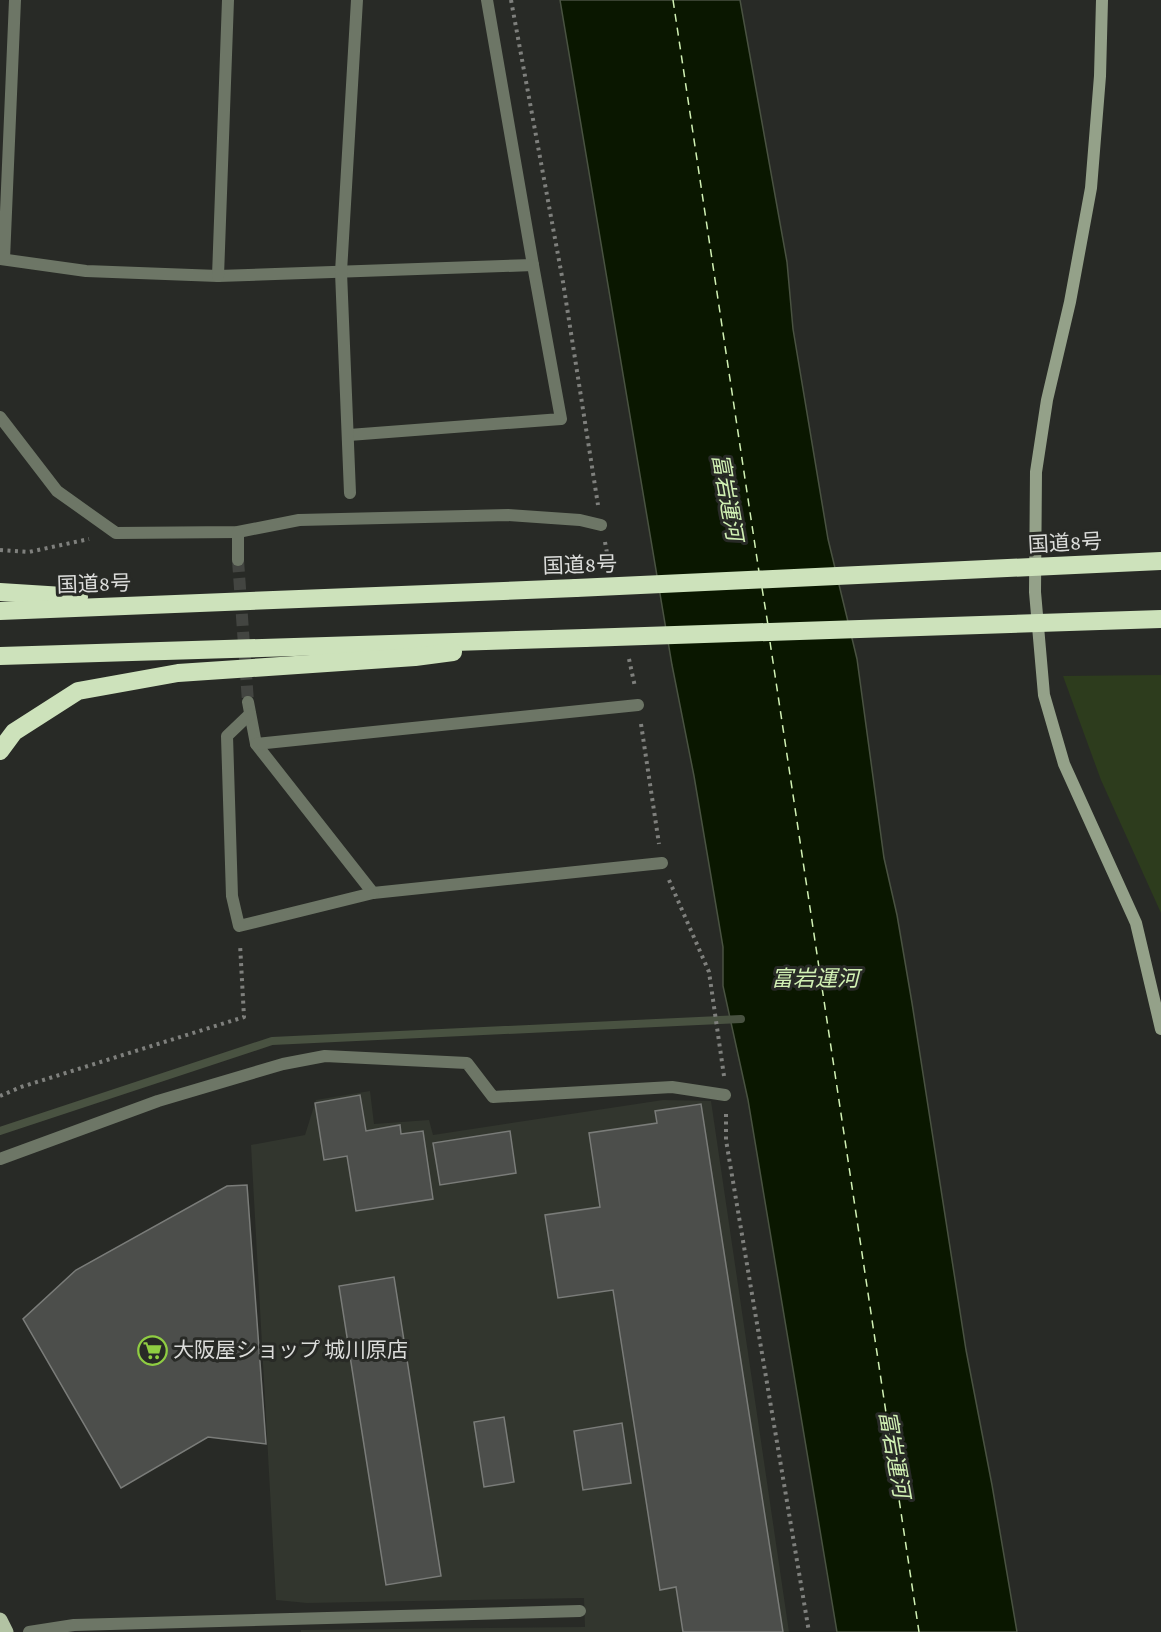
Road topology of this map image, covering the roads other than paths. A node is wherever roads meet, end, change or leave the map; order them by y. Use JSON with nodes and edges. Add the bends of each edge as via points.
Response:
{"nodes":[{"id":1,"x":15,"y":0,"type":"edge"},
{"id":2,"x":228,"y":0,"type":"edge"},
{"id":3,"x":357,"y":0,"type":"edge"},
{"id":4,"x":487,"y":0,"type":"edge"},
{"id":5,"x":1102,"y":0,"type":"edge"},
{"id":6,"x":2,"y":259,"type":"edge"},
{"id":7,"x":533,"y":265,"type":"junction"},
{"id":8,"x":341,"y":272,"type":"junction"},
{"id":9,"x":218,"y":276,"type":"junction"},
{"id":10,"x":0,"y":417,"type":"edge"},
{"id":11,"x":349,"y":435,"type":"junction"},
{"id":12,"x":350,"y":493,"type":"dead end"},
{"id":13,"x":601,"y":525,"type":"road end"},
{"id":14,"x":238,"y":532,"type":"junction"},
{"id":15,"x":238,"y":560,"type":"tunnel mouth"},
{"id":16,"x":1161,"y":561,"type":"edge"},
{"id":17,"x":0,"y":592,"type":"edge"},
{"id":18,"x":178,"y":604,"type":"junction"},
{"id":19,"x":0,"y":611,"type":"edge"},
{"id":20,"x":1161,"y":619,"type":"edge"},
{"id":21,"x":541,"y":639,"type":"junction"},
{"id":22,"x":0,"y":656,"type":"edge"},
{"id":23,"x":638,"y":705,"type":"road end"},
{"id":24,"x":256,"y":744,"type":"junction"},
{"id":25,"x":0,"y":751,"type":"edge"},
{"id":26,"x":662,"y":863,"type":"road end"},
{"id":27,"x":372,"y":892,"type":"junction"},
{"id":28,"x":1161,"y":1029,"type":"edge"},
{"id":29,"x":725,"y":1089,"type":"road end"},
{"id":30,"x":0,"y":1159,"type":"edge"},
{"id":31,"x":580,"y":1611,"type":"dead end"},
{"id":32,"x":0,"y":1620,"type":"edge"},
{"id":33,"x":6,"y":1632,"type":"edge"},
{"id":34,"x":29,"y":1632,"type":"edge"}],
"edges":[{"from":1,"to":6,"type":"street"},
{"from":2,"to":9,"type":"street"},
{"from":3,"to":8,"type":"street"},
{"from":4,"to":7,"type":"street"},
{"from":5,"to":28,"type":"street","via":[[1091,188],[1036,472],[1035,592],[1044,695],[1064,764],[1136,923]]},
{"from":6,"to":9,"type":"street","via":[[86,271]]},
{"from":7,"to":8,"type":"street"},
{"from":7,"to":11,"type":"street","via":[[561,419]]},
{"from":8,"to":9,"type":"street"},
{"from":8,"to":11,"type":"street"},
{"from":10,"to":14,"type":"street","via":[[57,491],[116,533]]},
{"from":11,"to":12,"type":"street"},
{"from":13,"to":14,"type":"street","via":[[508,515],[300,520]]},
{"from":14,"to":15,"type":"street"},
{"from":16,"to":18,"type":"highway","name":"国道8号","bridge":true},
{"from":17,"to":18,"type":"highway"},
{"from":18,"to":19,"type":"highway","name":"国道8号"},
{"from":20,"to":21,"type":"highway","bridge":true},
{"from":21,"to":22,"type":"highway"},
{"from":21,"to":25,"type":"highway","via":[[415,657],[178,673],[78,692],[14,732]]},
{"from":23,"to":24,"type":"street"},
{"from":24,"to":27,"type":"street"},
{"from":24,"to":27,"type":"street","via":[[249,708],[227,736],[232,896],[239,926]]},
{"from":26,"to":27,"type":"street"},
{"from":29,"to":30,"type":"street","via":[[672,1087],[493,1097],[466,1063],[325,1056],[283,1064],[158,1101]]},
{"from":31,"to":34,"type":"street","via":[[74,1624]]},
{"from":32,"to":33,"type":"main road"}]}
